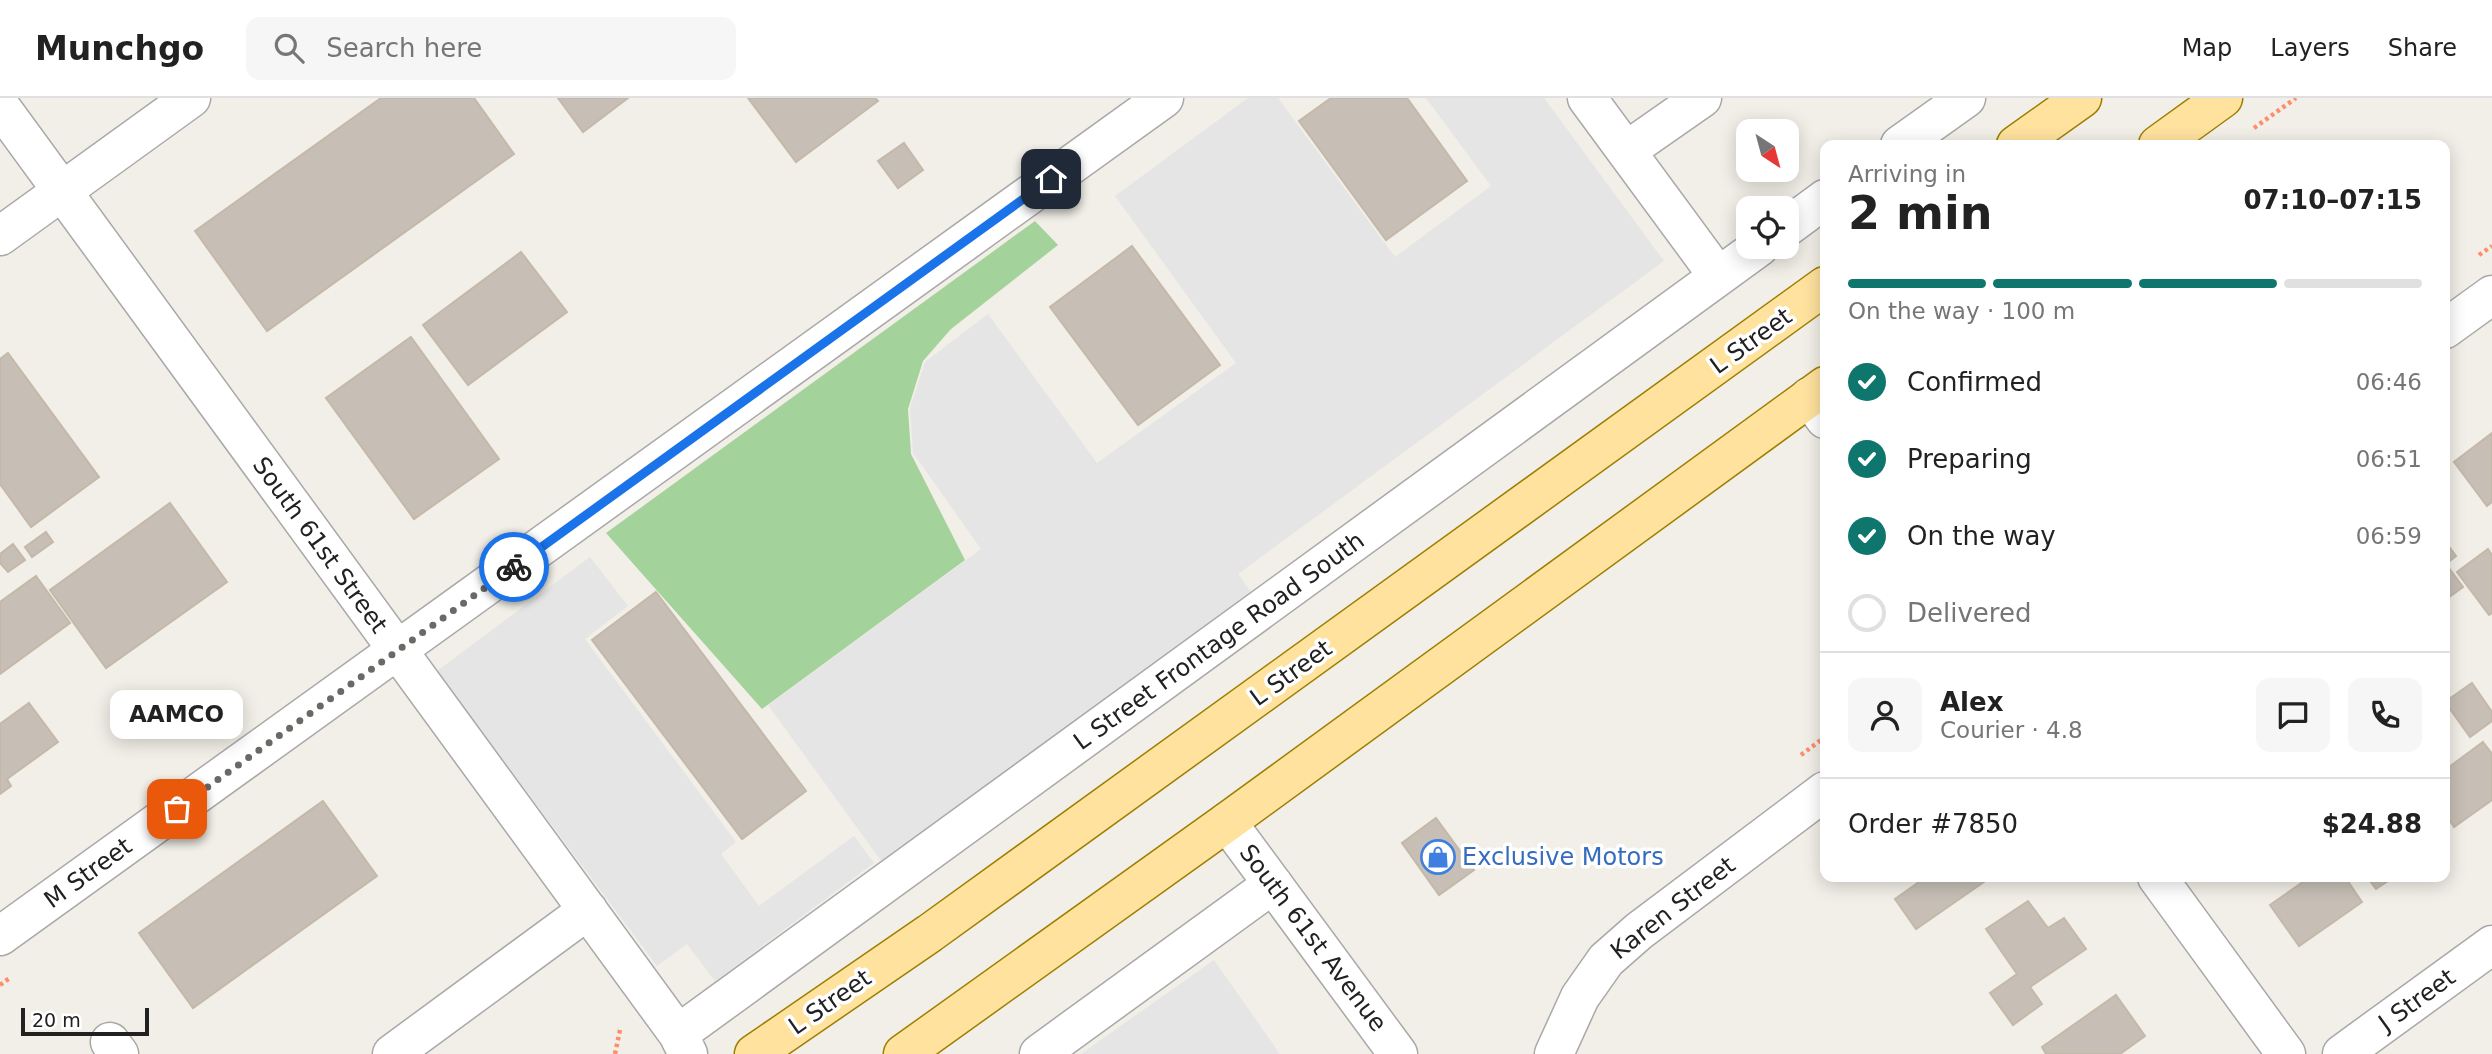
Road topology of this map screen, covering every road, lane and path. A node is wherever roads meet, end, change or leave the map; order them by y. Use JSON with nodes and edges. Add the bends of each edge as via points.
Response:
{"nodes":[{"id":1,"x":191,"y":98,"type":"edge"},
{"id":2,"x":1164,"y":98,"type":"edge"},
{"id":3,"x":1587,"y":98,"type":"edge"},
{"id":4,"x":1702,"y":98,"type":"edge"},
{"id":5,"x":1966,"y":98,"type":"edge"},
{"id":6,"x":2082,"y":98,"type":"edge"},
{"id":7,"x":2223,"y":98,"type":"edge"},
{"id":8,"x":2296,"y":98,"type":"edge"},
{"id":9,"x":0,"y":106,"type":"edge"},
{"id":10,"x":2252,"y":130,"type":"dead end"},
{"id":11,"x":1907,"y":140,"type":"edge"},
{"id":12,"x":2023,"y":140,"type":"edge"},
{"id":13,"x":2165,"y":140,"type":"edge"},
{"id":14,"x":1626,"y":151,"type":"junction"},
{"id":15,"x":62,"y":191,"type":"junction"},
{"id":16,"x":1820,"y":203,"type":"edge"},
{"id":17,"x":1799,"y":218,"type":"edge"},
{"id":18,"x":0,"y":236,"type":"edge"},
{"id":19,"x":1742,"y":259,"type":"edge"},
{"id":20,"x":1718,"y":276,"type":"junction"},
{"id":21,"x":1820,"y":290,"type":"edge"},
{"id":22,"x":2492,"y":295,"type":"edge"},
{"id":23,"x":2450,"y":325,"type":"edge"},
{"id":24,"x":1820,"y":401,"type":"edge"},
{"id":25,"x":397,"y":651,"type":"junction"},
{"id":26,"x":1820,"y":795,"type":"edge"},
{"id":27,"x":1227,"y":822,"type":"junction"},
{"id":28,"x":2161,"y":882,"type":"edge"},
{"id":29,"x":1273,"y":884,"type":"junction"},
{"id":30,"x":588,"y":910,"type":"junction"},
{"id":31,"x":0,"y":936,"type":"edge"},
{"id":32,"x":2492,"y":946,"type":"edge"},
{"id":33,"x":683,"y":1044,"type":"edge"},
{"id":34,"x":393,"y":1054,"type":"edge"},
{"id":35,"x":754,"y":1054,"type":"edge"},
{"id":36,"x":903,"y":1054,"type":"edge"},
{"id":37,"x":1039,"y":1054,"type":"edge"},
{"id":38,"x":1398,"y":1054,"type":"edge"},
{"id":39,"x":1554,"y":1054,"type":"edge"},
{"id":40,"x":2286,"y":1054,"type":"edge"},
{"id":41,"x":2342,"y":1054,"type":"edge"}],
"edges":[{"from":1,"to":15,"type":"street"},
{"from":2,"to":25,"type":"street","name":"M Street"},
{"from":3,"to":14,"type":"street"},
{"from":4,"to":14,"type":"street"},
{"from":5,"to":11,"type":"street"},
{"from":6,"to":12,"type":"main road"},
{"from":7,"to":13,"type":"main road"},
{"from":8,"to":10,"type":"path"},
{"from":9,"to":15,"type":"street","name":"South 61st Street"},
{"from":14,"to":20,"type":"street"},
{"from":15,"to":18,"type":"street"},
{"from":15,"to":25,"type":"street","name":"South 61st Street"},
{"from":16,"to":17,"type":"street"},
{"from":19,"to":20,"type":"street","name":"L Street Frontage Road South"},
{"from":20,"to":33,"type":"street","name":"L Street Frontage Road South"},
{"from":21,"to":35,"type":"main road","name":"L Street","via":[[961,911]]},
{"from":22,"to":23,"type":"street"},
{"from":24,"to":27,"type":"main road"},
{"from":25,"to":30,"type":"street","name":"South 61st Street"},
{"from":25,"to":31,"type":"street","name":"M Street"},
{"from":26,"to":39,"type":"street","name":"Karen Street","via":[[1639,930],[1606,960],[1580,997]]},
{"from":27,"to":29,"type":"street","name":"South 61st Avenue"},
{"from":27,"to":36,"type":"main road"},
{"from":28,"to":40,"type":"street"},
{"from":29,"to":37,"type":"street"},
{"from":29,"to":38,"type":"street","name":"South 61st Avenue"},
{"from":30,"to":33,"type":"street","name":"South 61st Street"},
{"from":30,"to":34,"type":"street"},
{"from":32,"to":41,"type":"street","name":"J Street"}]}
